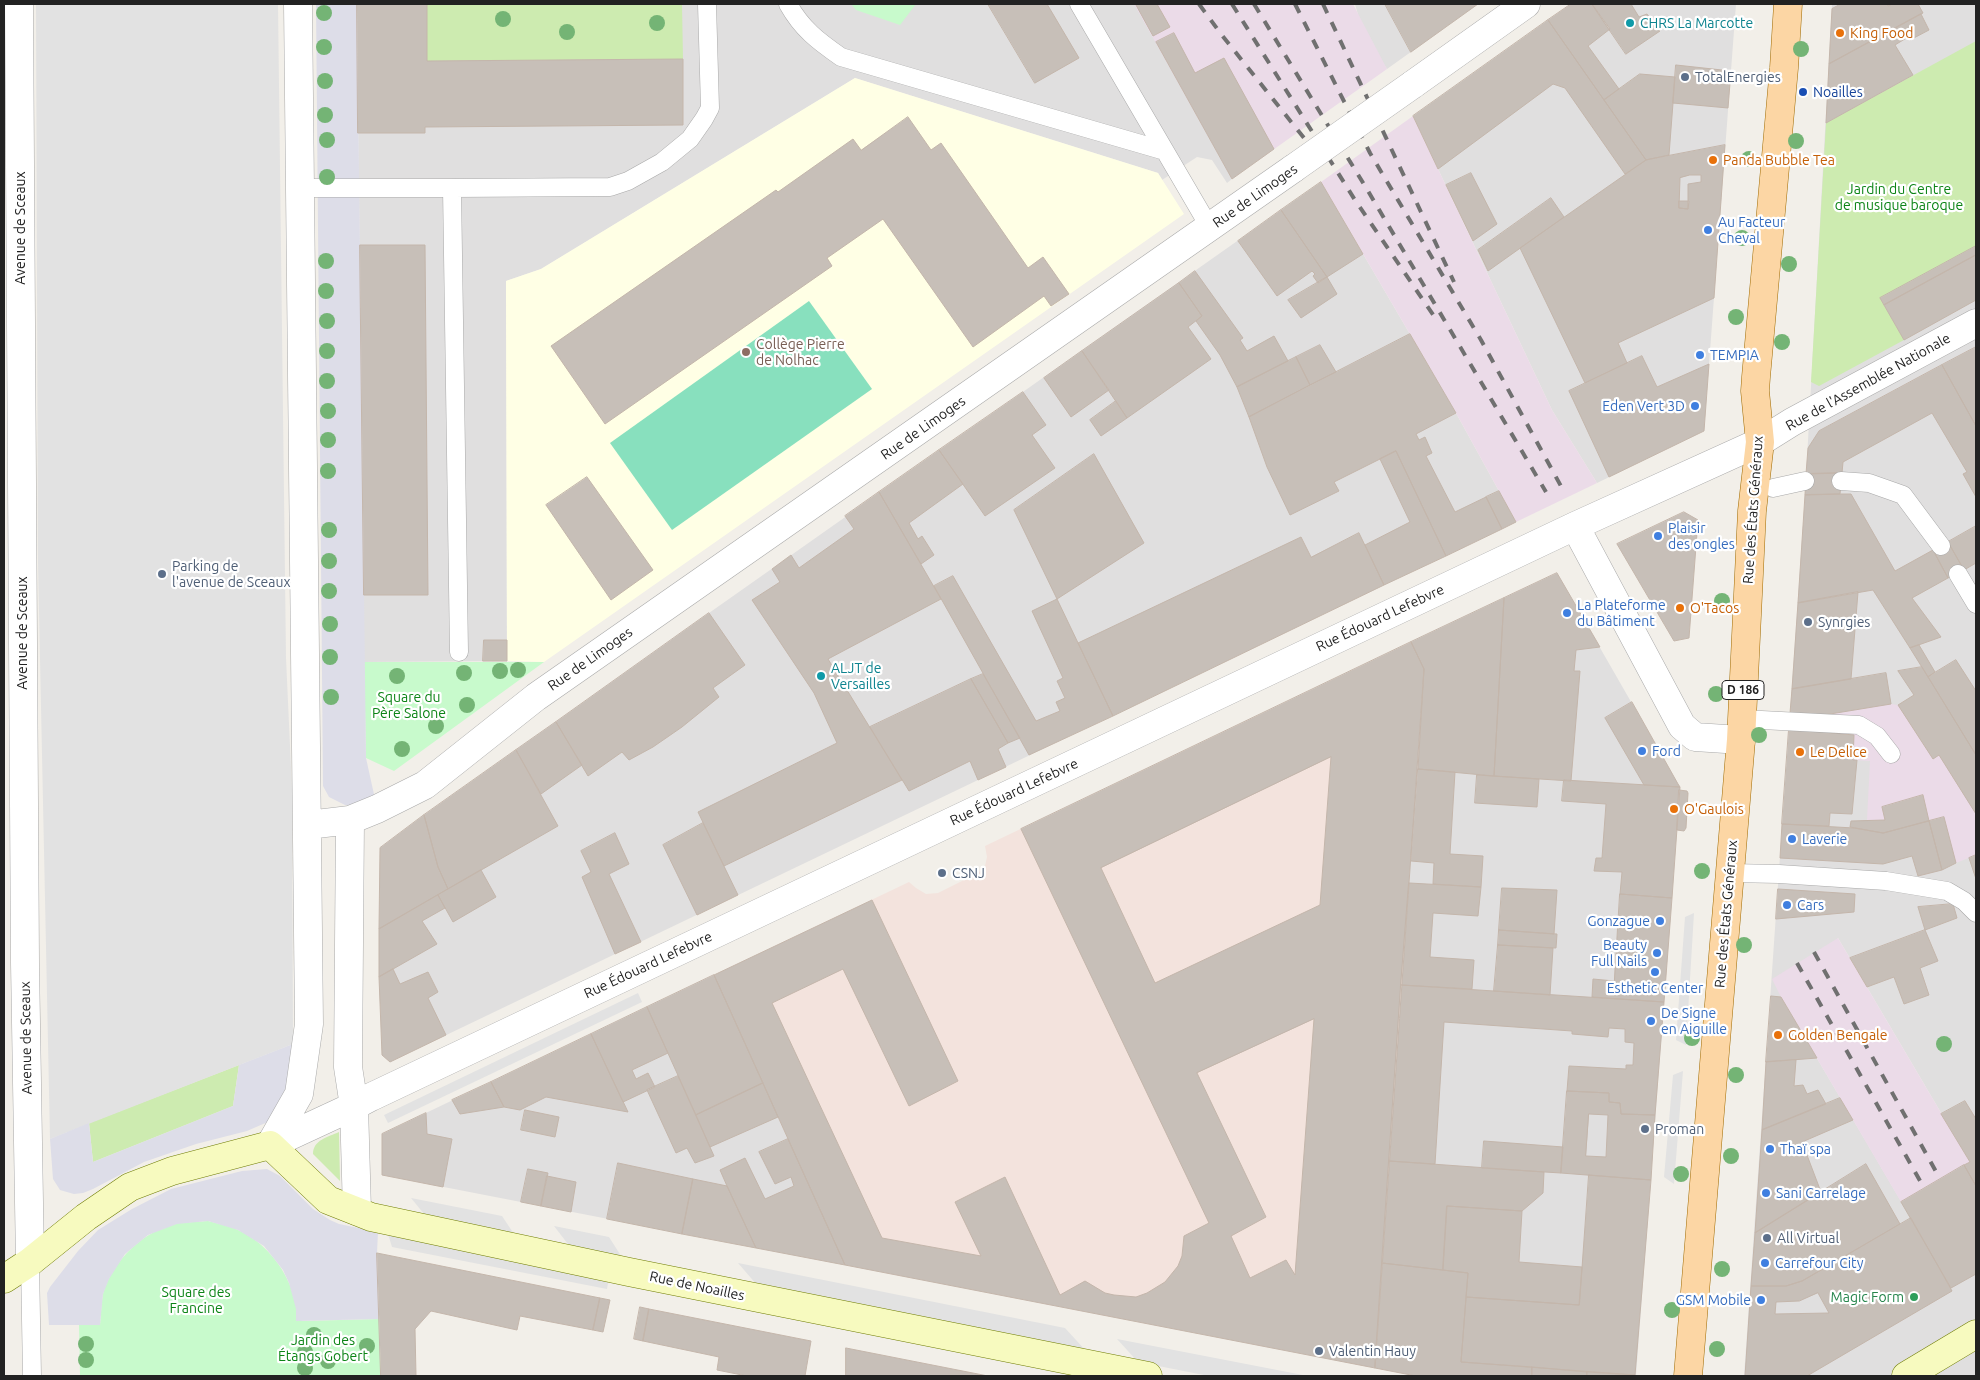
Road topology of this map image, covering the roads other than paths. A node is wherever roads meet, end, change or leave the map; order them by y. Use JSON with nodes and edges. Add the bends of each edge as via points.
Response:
{"nodes":[{"id":1,"x":19,"y":4,"type":"edge"},
{"id":2,"x":298,"y":4,"type":"edge"},
{"id":3,"x":707,"y":4,"type":"edge"},
{"id":4,"x":788,"y":4,"type":"edge"},
{"id":5,"x":1079,"y":4,"type":"edge"},
{"id":6,"x":1526,"y":4,"type":"edge"},
{"id":7,"x":1788,"y":4,"type":"edge"},
{"id":8,"x":1165,"y":151,"type":"junction"},
{"id":9,"x":299,"y":188,"type":"junction"},
{"id":10,"x":452,"y":188,"type":"junction"},
{"id":11,"x":1210,"y":228,"type":"junction"},
{"id":12,"x":1976,"y":323,"type":"edge"},
{"id":13,"x":1760,"y":442,"type":"junction"},
{"id":14,"x":1805,"y":481,"type":"dead end"},
{"id":15,"x":1841,"y":481,"type":"dead end"},
{"id":16,"x":1773,"y":488,"type":"dead end"},
{"id":17,"x":1575,"y":526,"type":"junction"},
{"id":18,"x":1941,"y":546,"type":"dead end"},
{"id":19,"x":1958,"y":574,"type":"dead end"},
{"id":20,"x":1976,"y":604,"type":"edge"},
{"id":21,"x":459,"y":652,"type":"dead end"},
{"id":22,"x":1741,"y":730,"type":"junction"},
{"id":23,"x":1891,"y":754,"type":"dead end"},
{"id":24,"x":350,"y":820,"type":"junction"},
{"id":25,"x":308,"y":825,"type":"junction"},
{"id":26,"x":1730,"y":873,"type":"junction"},
{"id":27,"x":1976,"y":913,"type":"edge"},
{"id":28,"x":354,"y":1106,"type":"junction"},
{"id":29,"x":270,"y":1145,"type":"junction"},
{"id":30,"x":357,"y":1211,"type":"junction"},
{"id":31,"x":30,"y":1262,"type":"junction"},
{"id":32,"x":4,"y":1279,"type":"edge"},
{"id":33,"x":1976,"y":1334,"type":"edge"},
{"id":34,"x":32,"y":1376,"type":"edge"},
{"id":35,"x":1148,"y":1376,"type":"edge"},
{"id":36,"x":1688,"y":1376,"type":"edge"},
{"id":37,"x":1906,"y":1376,"type":"edge"}],
"edges":[{"from":1,"to":31,"type":"street","name":"Avenue de Sceaux"},
{"from":2,"to":9,"type":"street"},
{"from":3,"to":10,"type":"lane","via":[[710,108],[690,139],[662,162],[610,187]]},
{"from":4,"to":8,"type":"lane","via":[[815,39],[842,56]]},
{"from":5,"to":8,"type":"lane"},
{"from":6,"to":11,"type":"street","name":"Rue de Limoges","bridge":true},
{"from":7,"to":13,"type":"main road","name":"Rue des États Généraux","number":"D 186","via":[[1755,391]]},
{"from":8,"to":11,"type":"lane"},
{"from":9,"to":10,"type":"lane"},
{"from":9,"to":25,"type":"street"},
{"from":10,"to":21,"type":"lane"},
{"from":11,"to":24,"type":"street","name":"Rue de Limoges","via":[[536,697],[425,785]]},
{"from":12,"to":13,"type":"street","name":"Rue de l'Assemblée Nationale"},
{"from":13,"to":17,"type":"street","name":"Rue Édouard Lefebvre"},
{"from":13,"to":22,"type":"main road","name":"Rue des États Généraux","number":"D 186","via":[[1752,511]]},
{"from":14,"to":16,"type":"lane"},
{"from":15,"to":18,"type":"lane","via":[[1869,483],[1903,495]]},
{"from":17,"to":22,"type":"street","via":[[1682,726],[1695,737]]},
{"from":17,"to":28,"type":"street","name":"Rue Édouard Lefebvre"},
{"from":19,"to":20,"type":"lane"},
{"from":22,"to":23,"type":"lane","via":[[1859,724],[1877,736]]},
{"from":22,"to":26,"type":"main road","name":"Rue des États Généraux","number":"D 186"},
{"from":24,"to":25,"type":"street","name":"Rue de Limoges"},
{"from":24,"to":28,"type":"street","via":[[348,1067]]},
{"from":25,"to":29,"type":"street","via":[[309,1024],[300,1094]]},
{"from":26,"to":27,"type":"lane","via":[[1886,881],[1938,889],[1964,901]]},
{"from":26,"to":36,"type":"main road","name":"Rue des États Généraux","number":"D 186"},
{"from":28,"to":29,"type":"street","name":"Rue Édouard Lefebvre"},
{"from":28,"to":30,"type":"street"},
{"from":29,"to":30,"type":"street","name":"Rue de Noailles","via":[[328,1200]]},
{"from":29,"to":31,"type":"street","via":[[172,1171],[130,1187]]},
{"from":30,"to":35,"type":"street","name":"Rue de Noailles","via":[[371,1217],[638,1274]]},
{"from":31,"to":32,"type":"street"},
{"from":31,"to":34,"type":"lane"},
{"from":33,"to":37,"type":"street"}]}
